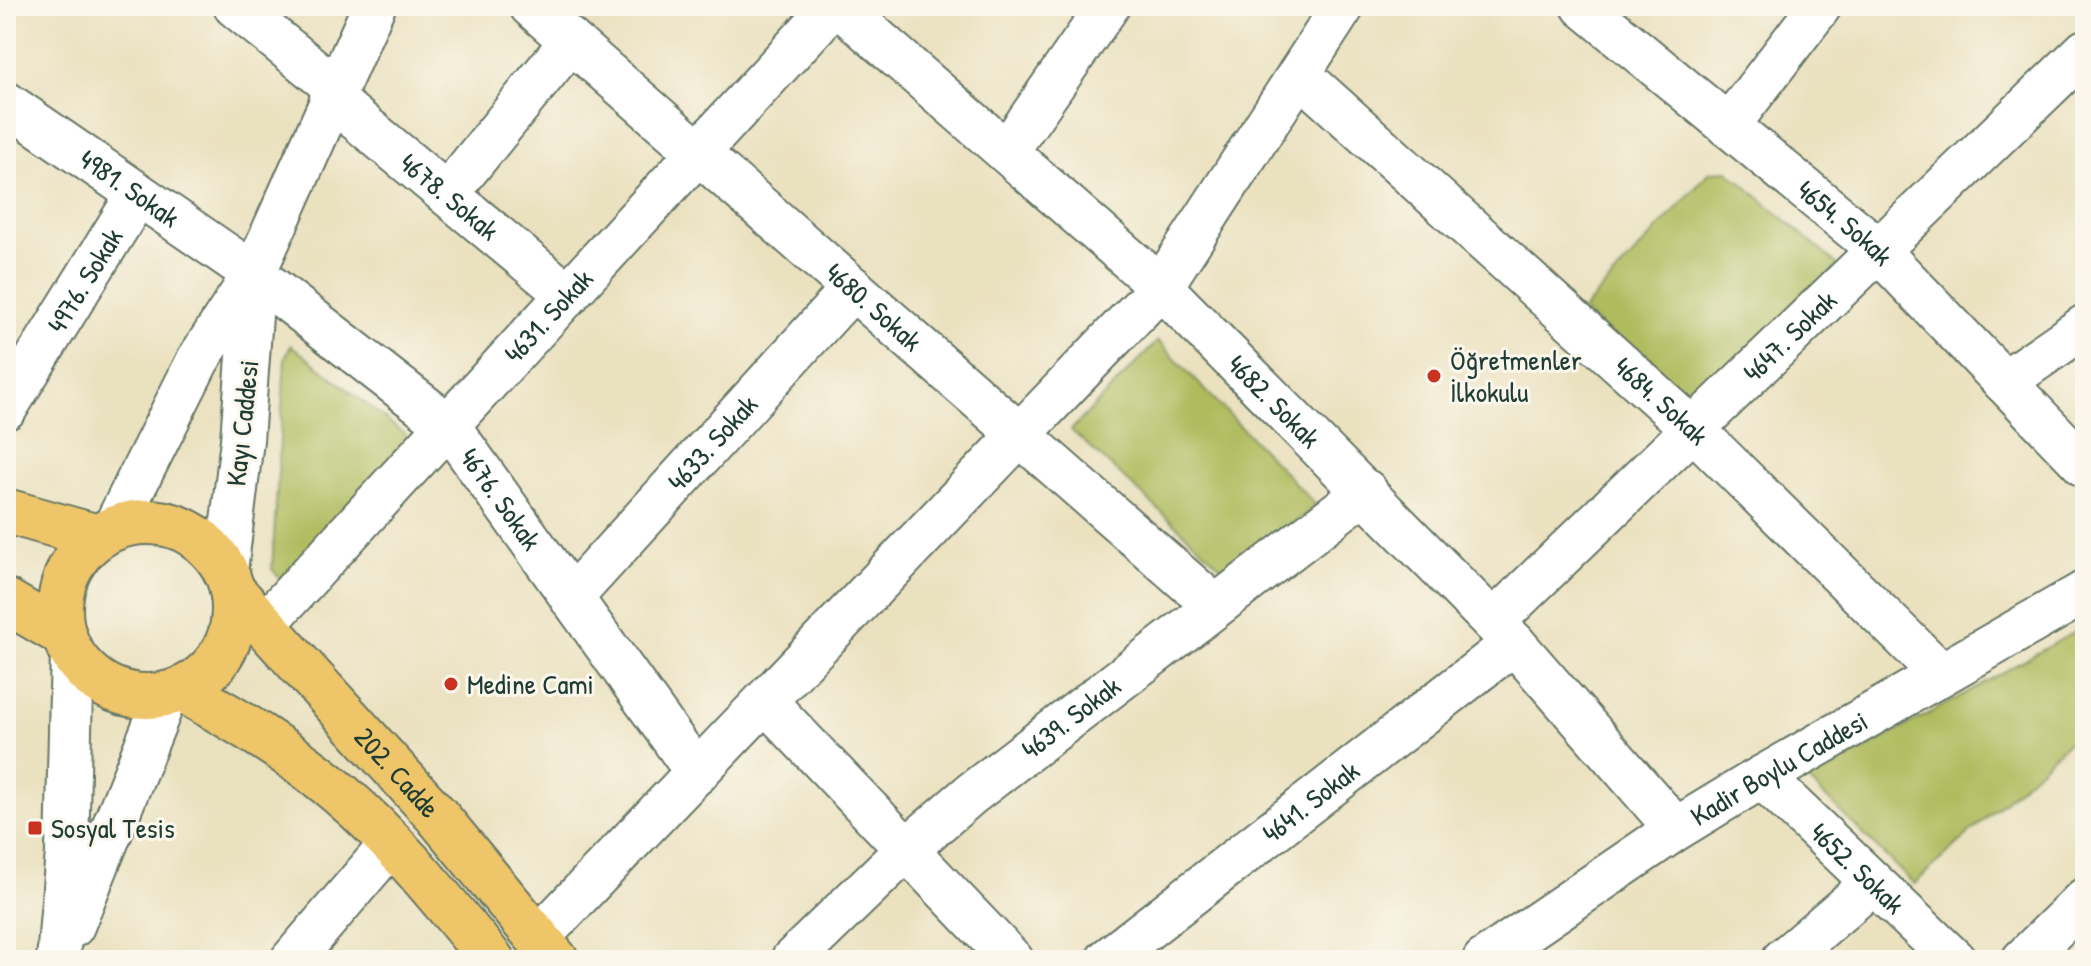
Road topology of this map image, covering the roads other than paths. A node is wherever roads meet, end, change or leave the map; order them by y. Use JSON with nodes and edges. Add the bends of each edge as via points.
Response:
{"nodes":[{"id":1,"x":235,"y":6,"type":"edge"},
{"id":2,"x":374,"y":6,"type":"edge"},
{"id":3,"x":531,"y":6,"type":"edge"},
{"id":4,"x":836,"y":6,"type":"edge"},
{"id":5,"x":1108,"y":6,"type":"edge"},
{"id":6,"x":1343,"y":6,"type":"edge"},
{"id":7,"x":1820,"y":6,"type":"edge"},
{"id":8,"x":1587,"y":7,"type":"edge"},
{"id":9,"x":571,"y":41,"type":"junction"},
{"id":10,"x":2085,"y":51,"type":"edge"},
{"id":11,"x":1299,"y":74,"type":"junction"},
{"id":12,"x":334,"y":93,"type":"junction"},
{"id":13,"x":9,"y":111,"type":"edge"},
{"id":14,"x":1728,"y":126,"type":"junction"},
{"id":15,"x":1008,"y":150,"type":"junction"},
{"id":16,"x":698,"y":153,"type":"junction"},
{"id":17,"x":138,"y":194,"type":"junction"},
{"id":18,"x":447,"y":194,"type":"junction"},
{"id":19,"x":1878,"y":251,"type":"junction"},
{"id":20,"x":254,"y":274,"type":"junction"},
{"id":21,"x":1161,"y":287,"type":"junction"},
{"id":22,"x":853,"y":288,"type":"junction"},
{"id":23,"x":568,"y":295,"type":"junction"},
{"id":24,"x":2085,"y":326,"type":"edge"},
{"id":25,"x":2004,"y":382,"type":"junction"},
{"id":26,"x":6,"y":408,"type":"edge"},
{"id":27,"x":448,"y":425,"type":"junction"},
{"id":28,"x":1693,"y":429,"type":"junction"},
{"id":29,"x":1020,"y":434,"type":"junction"},
{"id":30,"x":2085,"y":466,"type":"edge"},
{"id":31,"x":1366,"y":491,"type":"junction"},
{"id":32,"x":6,"y":511,"type":"edge"},
{"id":33,"x":106,"y":532,"type":"junction"},
{"id":34,"x":229,"y":581,"type":"junction"},
{"id":35,"x":2085,"y":592,"type":"edge"},
{"id":36,"x":571,"y":598,"type":"junction"},
{"id":37,"x":6,"y":601,"type":"edge"},
{"id":38,"x":1215,"y":606,"type":"junction"},
{"id":39,"x":264,"y":625,"type":"junction"},
{"id":40,"x":1503,"y":632,"type":"junction"},
{"id":41,"x":68,"y":644,"type":"junction"},
{"id":42,"x":1941,"y":674,"type":"junction"},
{"id":43,"x":174,"y":691,"type":"junction"},
{"id":44,"x":765,"y":701,"type":"junction"},
{"id":45,"x":697,"y":773,"type":"junction"},
{"id":46,"x":1762,"y":777,"type":"junction"},
{"id":47,"x":1676,"y":829,"type":"junction"},
{"id":48,"x":392,"y":843,"type":"junction"},
{"id":49,"x":908,"y":848,"type":"junction"},
{"id":50,"x":1873,"y":883,"type":"junction"},
{"id":51,"x":2085,"y":899,"type":"edge"},
{"id":52,"x":547,"y":949,"type":"edge"},
{"id":53,"x":810,"y":954,"type":"edge"},
{"id":54,"x":1501,"y":956,"type":"edge"},
{"id":55,"x":292,"y":960,"type":"edge"},
{"id":56,"x":492,"y":960,"type":"edge"},
{"id":57,"x":1012,"y":960,"type":"edge"},
{"id":58,"x":1107,"y":960,"type":"edge"},
{"id":59,"x":1783,"y":960,"type":"edge"},
{"id":60,"x":1954,"y":960,"type":"edge"},
{"id":61,"x":2023,"y":960,"type":"edge"}],
"edges":[{"from":1,"to":12,"type":"street","name":"4678. Sokak"},
{"from":2,"to":12,"type":"street","name":"Kayı Caddesi"},
{"from":3,"to":9,"type":"street","name":"4680. Sokak"},
{"from":4,"to":15,"type":"street","name":"4682. Sokak"},
{"from":4,"to":16,"type":"street","name":"4631. Sokak"},
{"from":5,"to":15,"type":"street"},
{"from":6,"to":11,"type":"street"},
{"from":7,"to":14,"type":"street"},
{"from":8,"to":14,"type":"street","name":"4654. Sokak"},
{"from":9,"to":16,"type":"street","name":"4680. Sokak"},
{"from":9,"to":18,"type":"street"},
{"from":10,"to":19,"type":"street","name":"4647. Sokak"},
{"from":11,"to":21,"type":"street"},
{"from":11,"to":28,"type":"street","name":"4684. Sokak"},
{"from":12,"to":18,"type":"street","name":"4678. Sokak"},
{"from":12,"to":20,"type":"street","name":"Kayı Caddesi"},
{"from":13,"to":17,"type":"street","name":"4981. Sokak"},
{"from":14,"to":19,"type":"street","name":"4654. Sokak"},
{"from":15,"to":21,"type":"street","name":"4682. Sokak"},
{"from":16,"to":22,"type":"street","name":"4680. Sokak"},
{"from":16,"to":23,"type":"street","name":"4631. Sokak"},
{"from":17,"to":20,"type":"street","name":"4981. Sokak"},
{"from":17,"to":26,"type":"street","name":"4976. Sokak"},
{"from":18,"to":23,"type":"street","name":"4678. Sokak"},
{"from":19,"to":25,"type":"street","name":"4654. Sokak"},
{"from":19,"to":28,"type":"street","name":"4647. Sokak"},
{"from":20,"to":27,"type":"street","name":"4676. Sokak"},
{"from":20,"to":33,"type":"street","name":"Kayı Caddesi","via":[[198,360]]},
{"from":20,"to":34,"type":"street","name":"Kayı Caddesi"},
{"from":21,"to":29,"type":"street"},
{"from":21,"to":31,"type":"street","name":"4682. Sokak"},
{"from":22,"to":29,"type":"street","name":"4680. Sokak"},
{"from":22,"to":36,"type":"street","name":"4633. Sokak"},
{"from":23,"to":27,"type":"street","name":"4631. Sokak"},
{"from":24,"to":25,"type":"street"},
{"from":25,"to":30,"type":"street","name":"4654. Sokak"},
{"from":27,"to":36,"type":"street","name":"4676. Sokak"},
{"from":27,"to":39,"type":"street","name":"4631. Sokak"},
{"from":28,"to":40,"type":"street","name":"4647. Sokak"},
{"from":28,"to":42,"type":"street","name":"4684. Sokak"},
{"from":29,"to":38,"type":"street","name":"4680. Sokak"},
{"from":29,"to":44,"type":"street"},
{"from":31,"to":38,"type":"street","name":"4639. Sokak"},
{"from":31,"to":40,"type":"street","name":"4682. Sokak"},
{"from":32,"to":33,"type":"main road"},
{"from":33,"to":34,"type":"main road","via":[[150,521],[186,531],[202,541]]},
{"from":33,"to":41,"type":"main road","via":[[78,556],[65,580],[61,617]]},
{"from":34,"to":39,"type":"main road","name":"202. Cadde"},
{"from":34,"to":43,"type":"main road","via":[[233,618],[226,646],[203,676]]},
{"from":35,"to":42,"type":"street","name":"Kadir Boylu Caddesi"},
{"from":36,"to":45,"type":"street","name":"4676. Sokak"},
{"from":37,"to":41,"type":"main road"},
{"from":38,"to":49,"type":"street","name":"4639. Sokak"},
{"from":39,"to":52,"type":"main road","name":"202. Cadde","via":[[437,816]]},
{"from":40,"to":47,"type":"street","name":"4682. Sokak"},
{"from":40,"to":58,"type":"street","name":"4641. Sokak"},
{"from":41,"to":43,"type":"main road","via":[[96,680],[112,688],[131,695]]},
{"from":41,"to":43,"type":"street","via":[[67,852],[58,960]]},
{"from":42,"to":46,"type":"street","name":"Kadir Boylu Caddesi"},
{"from":43,"to":48,"type":"main road","name":"202. Cadde","via":[[299,762]]},
{"from":44,"to":45,"type":"street"},
{"from":44,"to":49,"type":"street"},
{"from":45,"to":52,"type":"street"},
{"from":46,"to":47,"type":"street","name":"Kadir Boylu Caddesi"},
{"from":46,"to":50,"type":"street","name":"4652. Sokak"},
{"from":47,"to":54,"type":"street","name":"Kadir Boylu Caddesi"},
{"from":48,"to":55,"type":"street"},
{"from":48,"to":56,"type":"main road","name":"202. Cadde"},
{"from":49,"to":53,"type":"street","name":"4639. Sokak"},
{"from":49,"to":57,"type":"street"},
{"from":50,"to":59,"type":"street"},
{"from":50,"to":60,"type":"street","name":"4652. Sokak"},
{"from":51,"to":61,"type":"street"}]}
